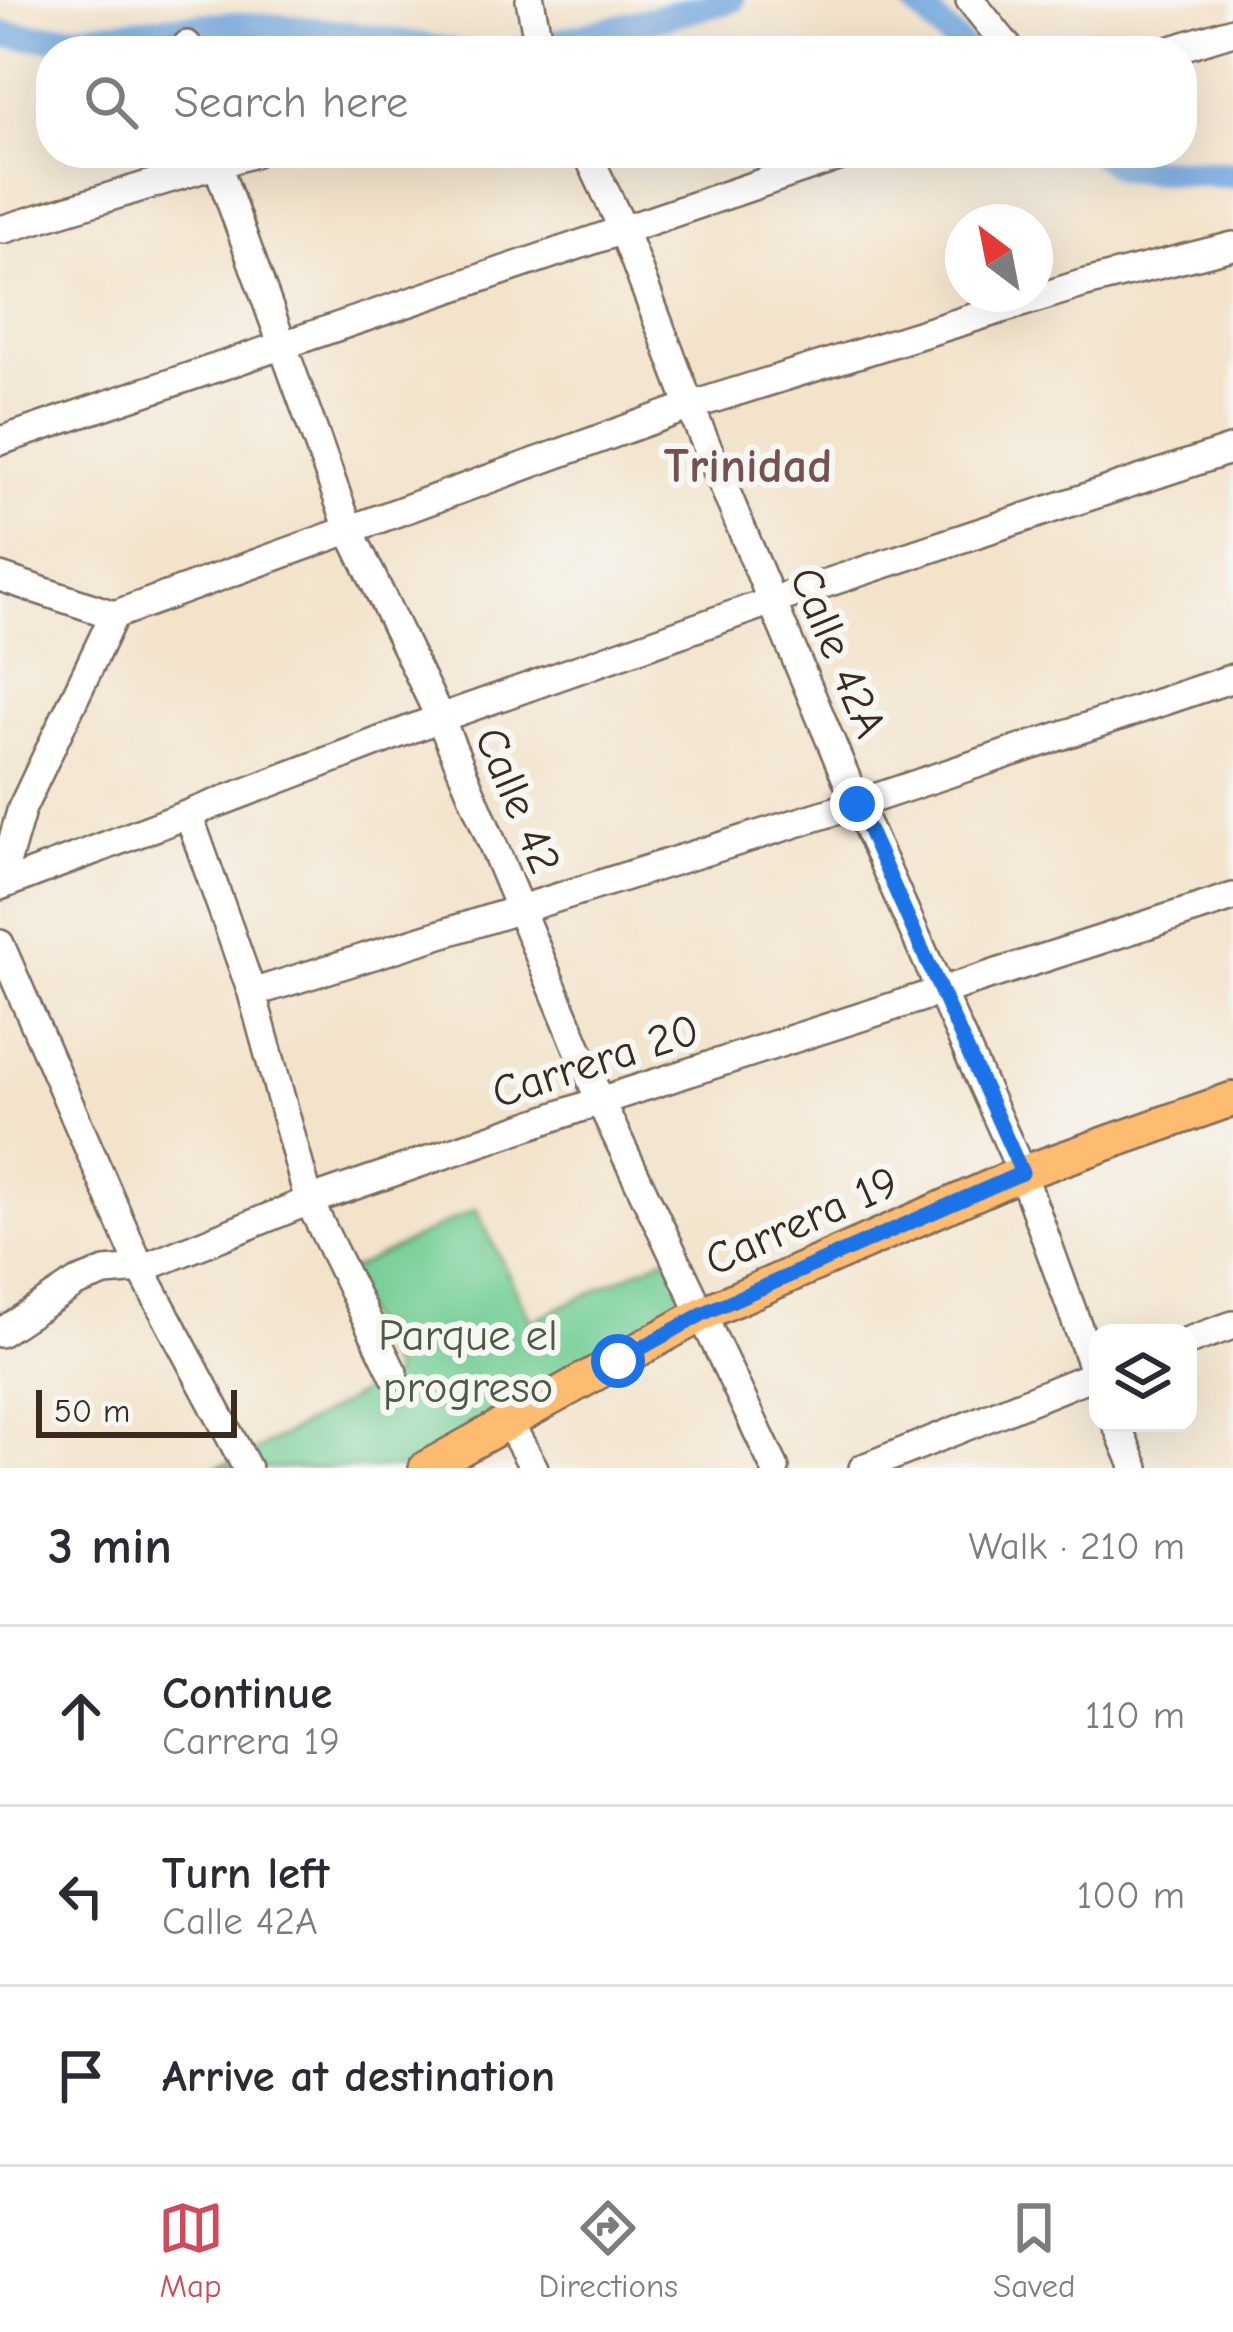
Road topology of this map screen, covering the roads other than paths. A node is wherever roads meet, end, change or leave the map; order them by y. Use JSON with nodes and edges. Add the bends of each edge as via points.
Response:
{"nodes":[{"id":1,"x":970,"y":0,"type":"edge"},
{"id":2,"x":1233,"y":31,"type":"edge"},
{"id":3,"x":1000,"y":36,"type":"edge"},
{"id":4,"x":1197,"y":42,"type":"edge"},
{"id":5,"x":185,"y":168,"type":"edge"},
{"id":6,"x":218,"y":168,"type":"edge"},
{"id":7,"x":594,"y":168,"type":"edge"},
{"id":8,"x":804,"y":168,"type":"edge"},
{"id":9,"x":622,"y":227,"type":"junction"},
{"id":10,"x":4,"y":230,"type":"dead end"},
{"id":11,"x":1233,"y":246,"type":"edge"},
{"id":12,"x":282,"y":344,"type":"junction"},
{"id":13,"x":690,"y":406,"type":"junction"},
{"id":14,"x":0,"y":441,"type":"edge"},
{"id":15,"x":1233,"y":449,"type":"edge"},
{"id":16,"x":349,"y":529,"type":"junction"},
{"id":17,"x":0,"y":577,"type":"edge"},
{"id":18,"x":772,"y":601,"type":"junction"},
{"id":19,"x":113,"y":615,"type":"junction"},
{"id":20,"x":1233,"y":678,"type":"edge"},
{"id":21,"x":440,"y":718,"type":"junction"},
{"id":22,"x":11,"y":804,"type":"edge"},
{"id":23,"x":857,"y":804,"type":"junction"},
{"id":24,"x":189,"y":816,"type":"junction"},
{"id":25,"x":0,"y":885,"type":"edge"},
{"id":26,"x":1233,"y":897,"type":"edge"},
{"id":27,"x":520,"y":910,"type":"junction"},
{"id":28,"x":0,"y":944,"type":"edge"},
{"id":29,"x":942,"y":990,"type":"junction"},
{"id":30,"x":252,"y":993,"type":"junction"},
{"id":31,"x":1233,"y":1099,"type":"edge"},
{"id":32,"x":600,"y":1101,"type":"junction"},
{"id":33,"x":1022,"y":1173,"type":"junction"},
{"id":34,"x":309,"y":1201,"type":"junction"},
{"id":35,"x":141,"y":1270,"type":"junction"},
{"id":36,"x":704,"y":1313,"type":"junction"},
{"id":37,"x":1233,"y":1325,"type":"edge"},
{"id":38,"x":0,"y":1334,"type":"edge"},
{"id":39,"x":1197,"y":1338,"type":"edge"},
{"id":40,"x":1089,"y":1354,"type":"edge"},
{"id":41,"x":394,"y":1375,"type":"dead end"},
{"id":42,"x":1089,"y":1379,"type":"edge"},
{"id":43,"x":508,"y":1421,"type":"junction"},
{"id":44,"x":1120,"y":1432,"type":"edge"},
{"id":45,"x":247,"y":1468,"type":"edge"},
{"id":46,"x":426,"y":1468,"type":"edge"},
{"id":47,"x":534,"y":1468,"type":"edge"},
{"id":48,"x":775,"y":1468,"type":"edge"},
{"id":49,"x":863,"y":1468,"type":"edge"},
{"id":50,"x":1136,"y":1468,"type":"edge"}],
"edges":[{"from":1,"to":3,"type":"street"},
{"from":2,"to":4,"type":"street"},
{"from":5,"to":10,"type":"street"},
{"from":6,"to":12,"type":"street","name":"Calle 42"},
{"from":7,"to":9,"type":"street","name":"Calle 42A"},
{"from":8,"to":9,"type":"street"},
{"from":9,"to":12,"type":"street"},
{"from":9,"to":13,"type":"street","name":"Calle 42A"},
{"from":11,"to":13,"type":"street","via":[[1082,284]]},
{"from":12,"to":14,"type":"street"},
{"from":12,"to":16,"type":"street","name":"Calle 42"},
{"from":13,"to":16,"type":"street"},
{"from":13,"to":18,"type":"street","name":"Calle 42A"},
{"from":15,"to":18,"type":"street"},
{"from":16,"to":19,"type":"street"},
{"from":16,"to":21,"type":"street","name":"Calle 42"},
{"from":17,"to":19,"type":"street"},
{"from":18,"to":21,"type":"street"},
{"from":18,"to":23,"type":"street","name":"Calle 42A"},
{"from":19,"to":22,"type":"street"},
{"from":20,"to":23,"type":"street"},
{"from":21,"to":24,"type":"street"},
{"from":21,"to":27,"type":"street","name":"Calle 42"},
{"from":22,"to":25,"type":"street"},
{"from":23,"to":27,"type":"street"},
{"from":23,"to":29,"type":"street","name":"Calle 42A"},
{"from":24,"to":25,"type":"street"},
{"from":24,"to":30,"type":"street"},
{"from":26,"to":29,"type":"street","name":"Carrera 20"},
{"from":27,"to":30,"type":"street"},
{"from":27,"to":32,"type":"street","name":"Calle 42"},
{"from":28,"to":35,"type":"street"},
{"from":29,"to":32,"type":"street","name":"Carrera 20"},
{"from":29,"to":33,"type":"street","name":"Calle 42A"},
{"from":30,"to":34,"type":"street"},
{"from":31,"to":33,"type":"main road","name":"Carrera 19"},
{"from":32,"to":34,"type":"street","name":"Carrera 20"},
{"from":32,"to":36,"type":"street","name":"Calle 42"},
{"from":33,"to":36,"type":"main road","name":"Carrera 19"},
{"from":33,"to":40,"type":"street","name":"Calle 42A"},
{"from":34,"to":35,"type":"street","name":"Carrera 20"},
{"from":34,"to":41,"type":"street"},
{"from":35,"to":38,"type":"street","name":"Carrera 20","via":[[76,1283]]},
{"from":35,"to":45,"type":"street"},
{"from":36,"to":43,"type":"main road","name":"Carrera 19"},
{"from":36,"to":48,"type":"street","name":"Calle 42"},
{"from":37,"to":39,"type":"street"},
{"from":42,"to":49,"type":"street"},
{"from":43,"to":46,"type":"main road","name":"Carrera 19"},
{"from":43,"to":47,"type":"street"},
{"from":44,"to":50,"type":"street"}]}
